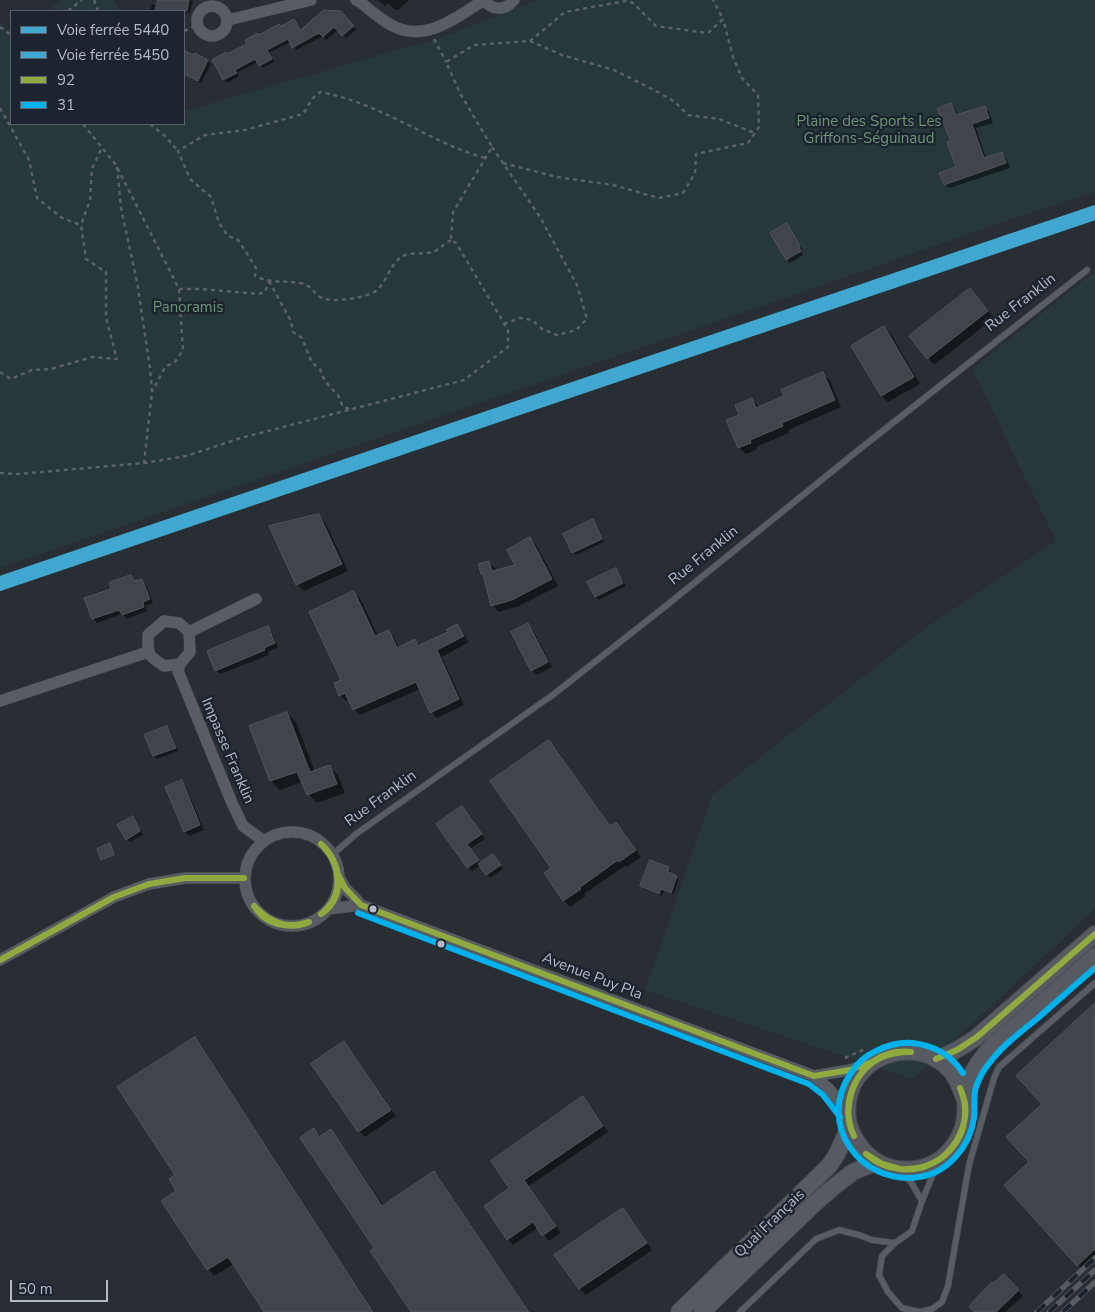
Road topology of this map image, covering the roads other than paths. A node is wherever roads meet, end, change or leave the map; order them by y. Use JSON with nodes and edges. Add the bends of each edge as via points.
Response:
{"nodes":[{"id":1,"x":311,"y":0,"type":"edge"},
{"id":2,"x":356,"y":0,"type":"edge"},
{"id":3,"x":484,"y":0,"type":"edge"},
{"id":4,"x":514,"y":0,"type":"edge"},
{"id":5,"x":228,"y":20,"type":"junction"},
{"id":6,"x":1087,"y":270,"type":"dead end"},
{"id":7,"x":256,"y":599,"type":"dead end"},
{"id":8,"x":189,"y":632,"type":"junction"},
{"id":9,"x":148,"y":652,"type":"junction"},
{"id":10,"x":180,"y":664,"type":"junction"},
{"id":11,"x":0,"y":701,"type":"edge"},
{"id":12,"x":264,"y":841,"type":"junction"},
{"id":13,"x":332,"y":855,"type":"junction"},
{"id":14,"x":339,"y":876,"type":"junction"},
{"id":15,"x":244,"y":878,"type":"junction"},
{"id":16,"x":361,"y":905,"type":"junction"},
{"id":17,"x":328,"y":909,"type":"junction"},
{"id":18,"x":1095,"y":934,"type":"edge"},
{"id":19,"x":1095,"y":956,"type":"edge"},
{"id":20,"x":0,"y":960,"type":"edge"},
{"id":21,"x":1095,"y":983,"type":"edge"},
{"id":22,"x":870,"y":1055,"type":"junction"},
{"id":23,"x":936,"y":1059,"type":"junction"},
{"id":24,"x":814,"y":1076,"type":"junction"},
{"id":25,"x":965,"y":1100,"type":"junction"},
{"id":26,"x":848,"y":1119,"type":"junction"},
{"id":27,"x":941,"y":1159,"type":"junction"},
{"id":28,"x":878,"y":1162,"type":"junction"},
{"id":29,"x":895,"y":1169,"type":"junction"},
{"id":30,"x":922,"y":1201,"type":"junction"},
{"id":31,"x":894,"y":1243,"type":"junction"},
{"id":32,"x":679,"y":1312,"type":"edge"},
{"id":33,"x":702,"y":1312,"type":"edge"},
{"id":34,"x":740,"y":1312,"type":"edge"},
{"id":35,"x":920,"y":1312,"type":"edge"}],
"edges":[{"from":1,"to":5,"type":"street"},
{"from":2,"to":3,"type":"street","via":[[376,16],[411,31],[429,30],[445,24]]},
{"from":3,"to":4,"type":"street","via":[[498,9],[509,6]]},
{"from":5,"to":5,"type":"street","via":[[226,29],[215,36],[202,33],[197,25],[198,15],[210,6],[224,11]]},
{"from":6,"to":13,"type":"lane","name":"Rue Franklin","via":[[554,694],[356,834]]},
{"from":7,"to":8,"type":"street"},
{"from":8,"to":9,"type":"street","via":[[179,623],[164,621],[148,634]]},
{"from":8,"to":10,"type":"street","via":[[190,652]]},
{"from":9,"to":10,"type":"street","via":[[164,666]]},
{"from":9,"to":11,"type":"street"},
{"from":10,"to":12,"type":"street","name":"Impasse Franklin","via":[[178,670],[232,803],[243,826]]},
{"from":12,"to":13,"type":"street","via":[[278,834],[293,832],[309,835]]},
{"from":12,"to":15,"type":"street","via":[[250,857]]},
{"from":13,"to":14,"type":"street"},
{"from":14,"to":16,"type":"street","name":"Avenue Puy Pla"},
{"from":14,"to":17,"type":"street","via":[[336,894]]},
{"from":15,"to":17,"type":"street","via":[[246,892],[253,905],[262,916],[275,923],[304,925]]},
{"from":15,"to":20,"type":"street","via":[[185,878],[149,884],[114,897]]},
{"from":16,"to":17,"type":"street","name":"Avenue Puy Pla"},
{"from":16,"to":24,"type":"street","name":"Avenue Puy Pla"},
{"from":18,"to":23,"type":"main road","via":[[977,1037],[960,1049]]},
{"from":19,"to":25,"type":"main road","via":[[986,1052],[972,1073]]},
{"from":21,"to":35,"type":"lane","via":[[999,1067],[969,1165],[948,1286],[942,1302]]},
{"from":22,"to":23,"type":"main road","via":[[903,1051]]},
{"from":22,"to":24,"type":"street","via":[[850,1070]]},
{"from":22,"to":26,"type":"main road","via":[[850,1092]]},
{"from":23,"to":25,"type":"main road","via":[[959,1084]]},
{"from":24,"to":26,"type":"street","name":"Avenue Puy Pla","via":[[829,1088]]},
{"from":25,"to":27,"type":"main road","via":[[961,1133],[953,1148]]},
{"from":26,"to":28,"type":"main road","via":[[856,1141]]},
{"from":26,"to":32,"type":"main road","name":"Quai Français","via":[[837,1154],[829,1166]]},
{"from":27,"to":29,"type":"main road","via":[[911,1170]]},
{"from":27,"to":30,"type":"lane"},
{"from":28,"to":29,"type":"main road"},
{"from":28,"to":33,"type":"main road","name":"Quai Français","via":[[857,1170],[836,1185]]},
{"from":29,"to":30,"type":"lane","via":[[911,1182]]},
{"from":30,"to":31,"type":"lane","via":[[912,1231]]},
{"from":31,"to":34,"type":"lane","via":[[839,1230],[816,1239]]},
{"from":31,"to":35,"type":"lane","via":[[882,1256],[879,1275],[902,1308]]}]}
